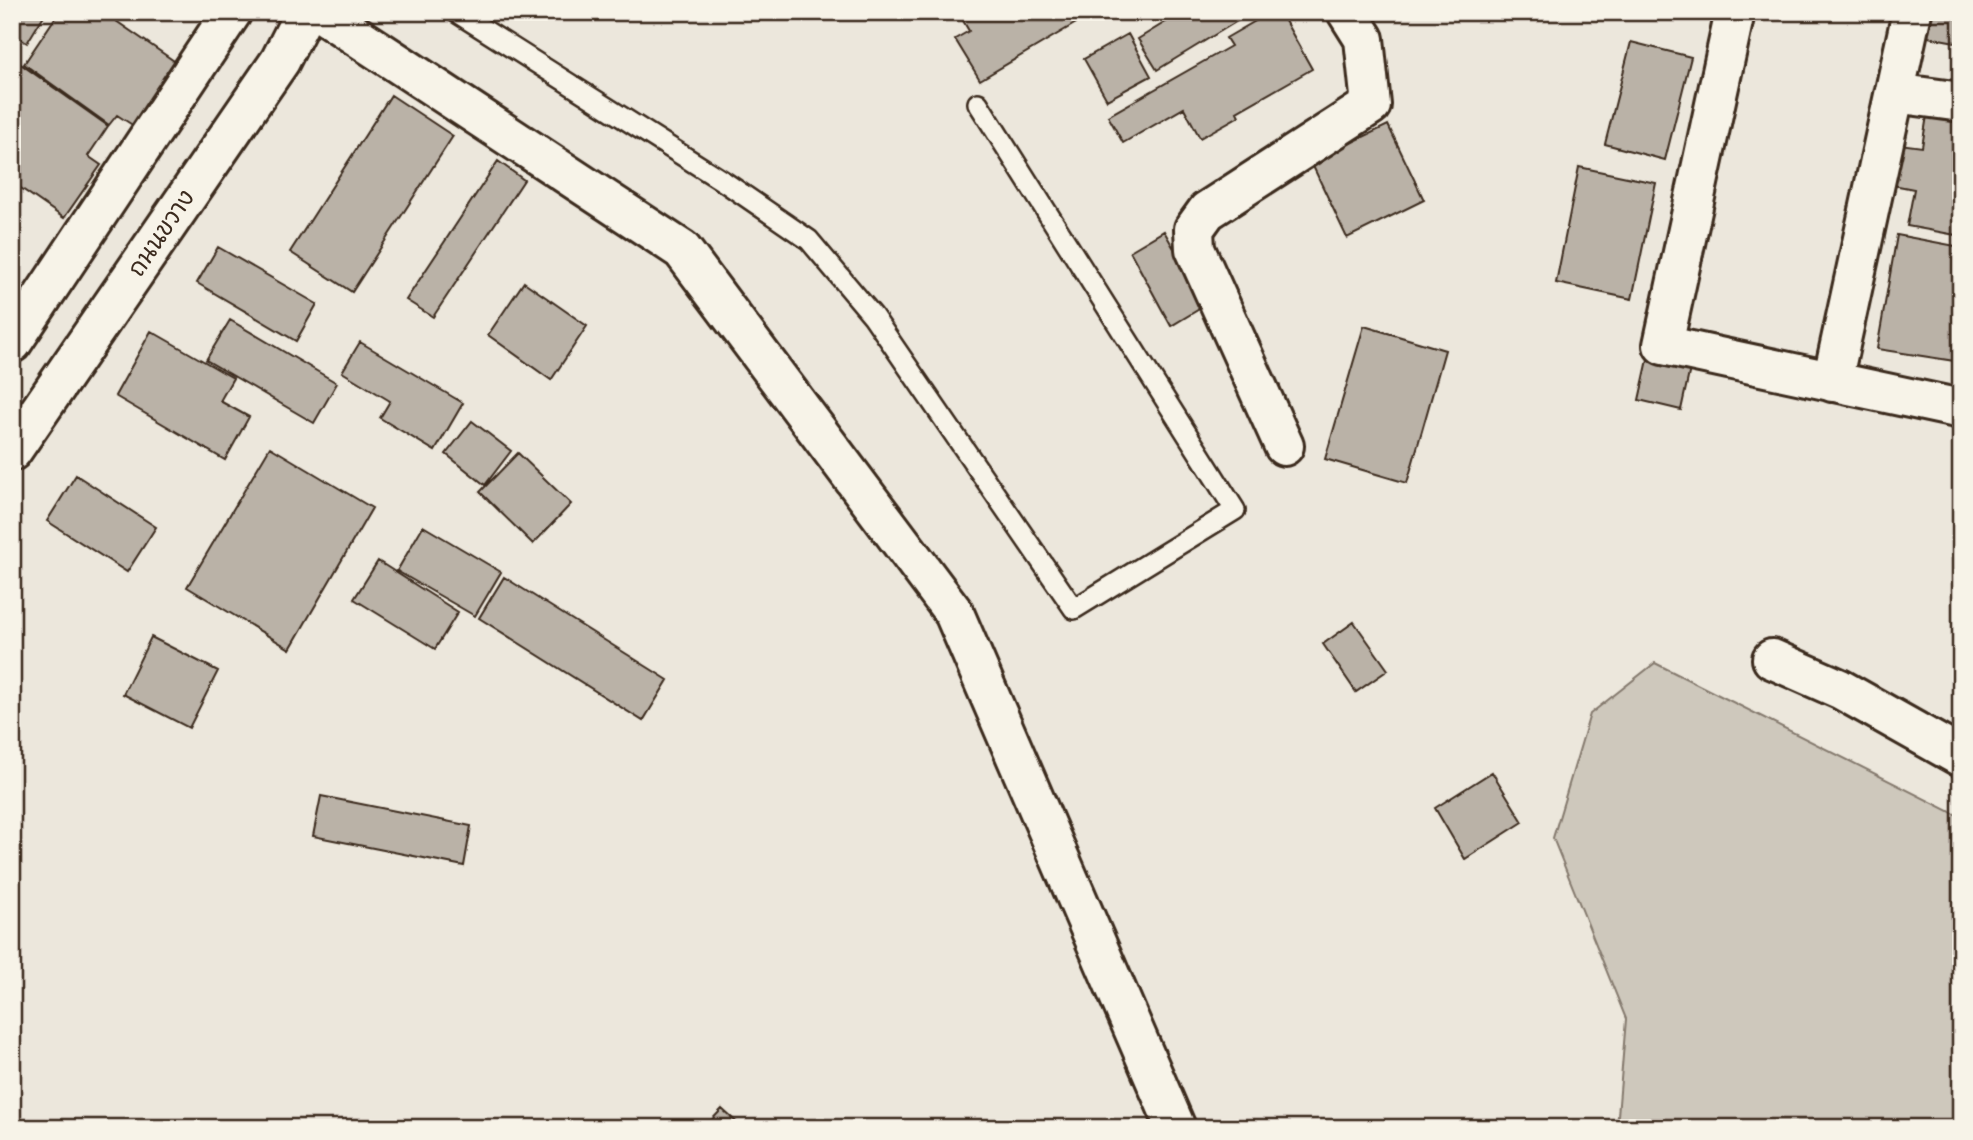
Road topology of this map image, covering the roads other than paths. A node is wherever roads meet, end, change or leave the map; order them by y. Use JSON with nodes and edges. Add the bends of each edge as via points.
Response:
{"nodes":[{"id":1,"x":232,"y":12,"type":"edge"},
{"id":2,"x":305,"y":12,"type":"edge"},
{"id":3,"x":320,"y":12,"type":"edge"},
{"id":4,"x":456,"y":12,"type":"edge"},
{"id":5,"x":1347,"y":12,"type":"edge"},
{"id":6,"x":1735,"y":12,"type":"edge"},
{"id":7,"x":1912,"y":12,"type":"edge"},
{"id":8,"x":1895,"y":93,"type":"junction"},
{"id":9,"x":1961,"y":102,"type":"edge"},
{"id":10,"x":978,"y":103,"type":"dead end"},
{"id":11,"x":12,"y":343,"type":"edge"},
{"id":12,"x":1832,"y":382,"type":"junction"},
{"id":13,"x":1961,"y":410,"type":"edge"},
{"id":14,"x":1284,"y":446,"type":"dead end"},
{"id":15,"x":12,"y":451,"type":"edge"},
{"id":16,"x":1772,"y":659,"type":"dead end"},
{"id":17,"x":1961,"y":757,"type":"edge"},
{"id":18,"x":1176,"y":1128,"type":"edge"}],
"edges":[{"from":1,"to":11,"type":"street"},
{"from":2,"to":15,"type":"street","name":"ถนนขวาง","via":[[280,61]]},
{"from":3,"to":18,"type":"street","via":[[682,250],[954,613]]},
{"from":4,"to":10,"type":"lane","via":[[809,240],[873,316],[1074,609],[1235,510]]},
{"from":5,"to":14,"type":"street","via":[[1364,39],[1371,105],[1207,211],[1195,229],[1195,249]]},
{"from":6,"to":12,"type":"street","via":[[1663,345]]},
{"from":7,"to":8,"type":"street"},
{"from":8,"to":9,"type":"street"},
{"from":8,"to":12,"type":"street"},
{"from":12,"to":13,"type":"street"},
{"from":16,"to":17,"type":"street","via":[[1840,689]]}]}
